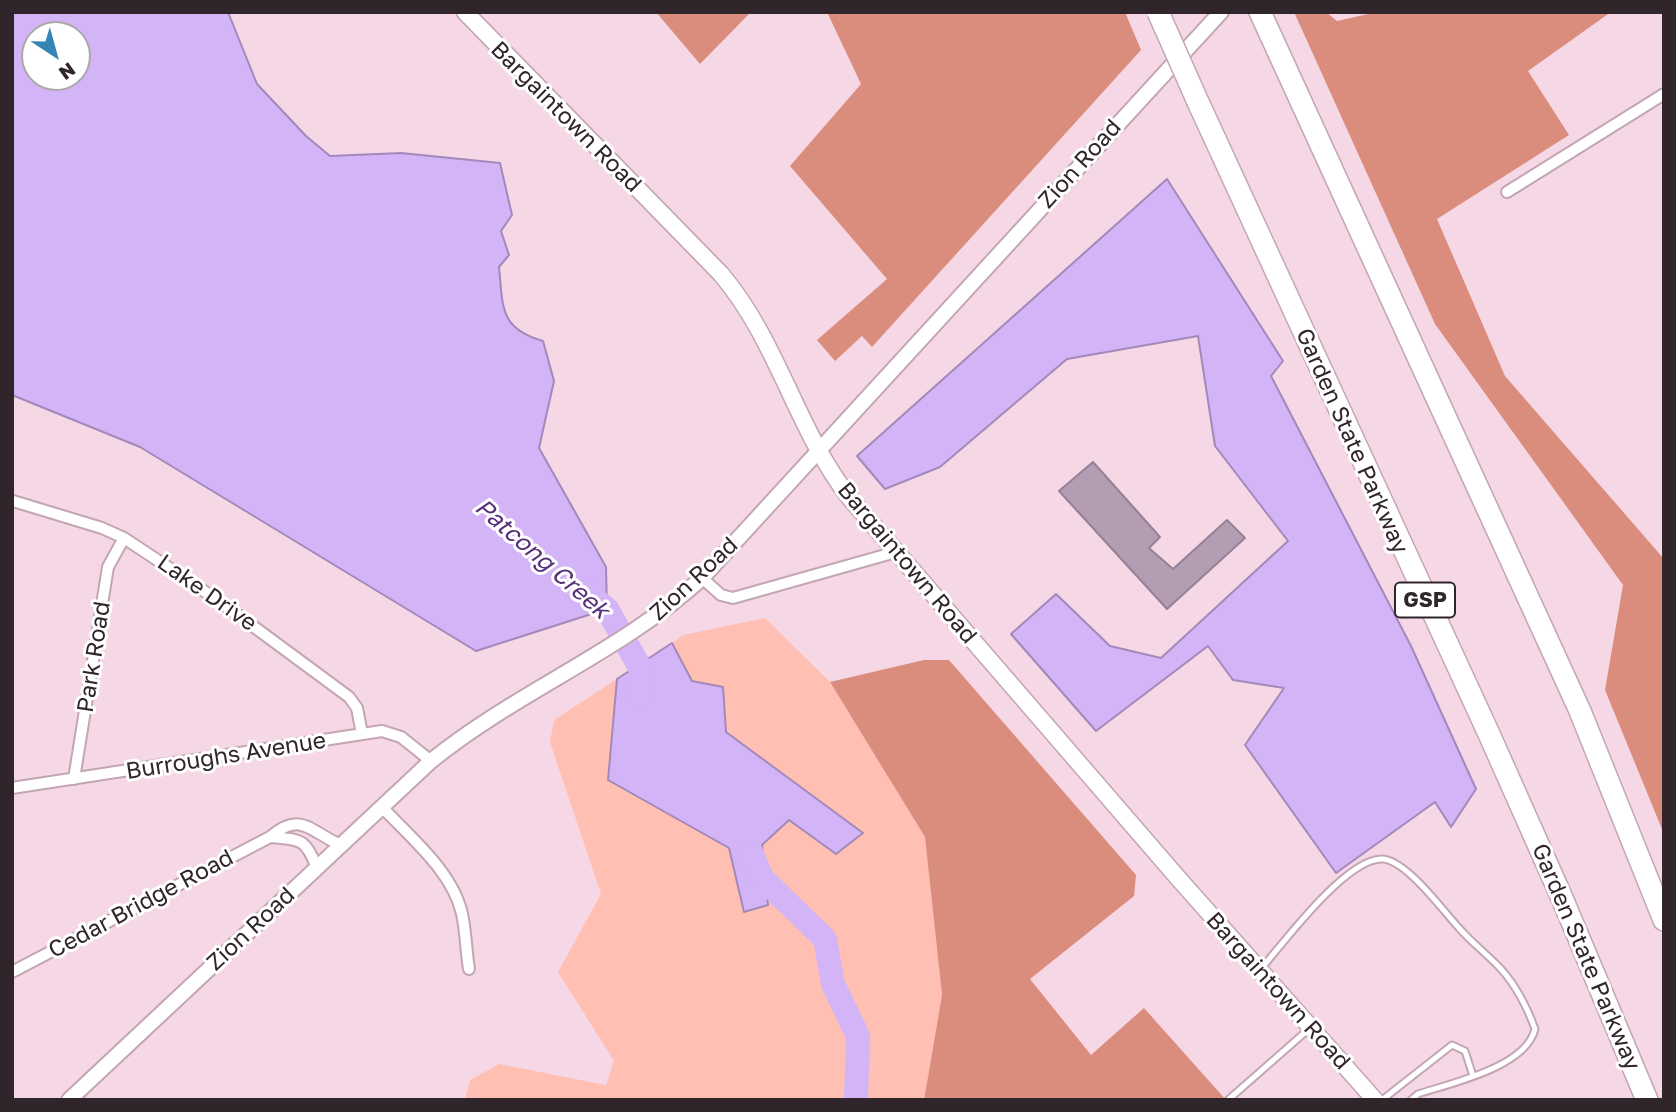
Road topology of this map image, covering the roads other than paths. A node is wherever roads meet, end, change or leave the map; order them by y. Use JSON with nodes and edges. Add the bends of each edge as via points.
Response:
{"nodes":[{"id":1,"x":465,"y":12,"type":"edge"},
{"id":2,"x":1158,"y":12,"type":"edge"},
{"id":3,"x":1221,"y":12,"type":"edge"},
{"id":4,"x":1264,"y":22,"type":"edge"},
{"id":5,"x":1664,"y":94,"type":"edge"},
{"id":6,"x":1507,"y":192,"type":"dead end"},
{"id":7,"x":819,"y":452,"type":"junction"},
{"id":8,"x":13,"y":502,"type":"edge"},
{"id":9,"x":124,"y":538,"type":"junction"},
{"id":10,"x":896,"y":552,"type":"junction"},
{"id":11,"x":702,"y":578,"type":"junction"},
{"id":12,"x":362,"y":734,"type":"junction"},
{"id":13,"x":431,"y":761,"type":"junction"},
{"id":14,"x":74,"y":779,"type":"junction"},
{"id":15,"x":12,"y":788,"type":"edge"},
{"id":16,"x":382,"y":806,"type":"junction"},
{"id":17,"x":270,"y":837,"type":"junction"},
{"id":18,"x":341,"y":845,"type":"junction"},
{"id":19,"x":317,"y":868,"type":"junction"},
{"id":20,"x":1664,"y":920,"type":"edge"},
{"id":21,"x":469,"y":969,"type":"dead end"},
{"id":22,"x":1260,"y":970,"type":"junction"},
{"id":23,"x":12,"y":972,"type":"edge"},
{"id":24,"x":1311,"y":1027,"type":"junction"},
{"id":25,"x":1473,"y":1076,"type":"junction"},
{"id":26,"x":69,"y":1100,"type":"edge"},
{"id":27,"x":1228,"y":1100,"type":"edge"},
{"id":28,"x":1375,"y":1100,"type":"edge"},
{"id":29,"x":1382,"y":1100,"type":"edge"},
{"id":30,"x":1411,"y":1100,"type":"edge"},
{"id":31,"x":1647,"y":1100,"type":"edge"}],
"edges":[{"from":1,"to":7,"type":"main road","name":"Bargaintown Road","via":[[740,296],[767,339]]},
{"from":2,"to":31,"type":"highway","name":"Garden State Parkway","number":"GSP","bridge":true,"via":[[1494,747]]},
{"from":3,"to":7,"type":"street","name":"Zion Road"},
{"from":4,"to":20,"type":"highway","via":[[1580,711]]},
{"from":5,"to":6,"type":"street"},
{"from":7,"to":10,"type":"main road","name":"Bargaintown Road"},
{"from":7,"to":11,"type":"street","name":"Zion Road"},
{"from":8,"to":9,"type":"street","name":"Lake Drive"},
{"from":9,"to":12,"type":"street","name":"Lake Drive","via":[[349,697]]},
{"from":9,"to":14,"type":"street","name":"Park Road","via":[[108,567]]},
{"from":10,"to":11,"type":"street","via":[[733,598],[721,595]]},
{"from":10,"to":22,"type":"main road","name":"Bargaintown Road"},
{"from":11,"to":13,"type":"street","name":"Zion Road","via":[[635,631]]},
{"from":12,"to":13,"type":"street","name":"Burroughs Avenue","via":[[382,731],[397,735]]},
{"from":12,"to":14,"type":"street","name":"Burroughs Avenue"},
{"from":13,"to":16,"type":"street","name":"Zion Road"},
{"from":14,"to":15,"type":"street","name":"Burroughs Avenue"},
{"from":16,"to":18,"type":"street","name":"Zion Road"},
{"from":16,"to":21,"type":"street","via":[[455,893]]},
{"from":17,"to":18,"type":"street","name":"Cedar Bridge Road","via":[[283,826],[300,823]]},
{"from":17,"to":19,"type":"street","via":[[300,840]]},
{"from":17,"to":23,"type":"street","name":"Cedar Bridge Road"},
{"from":18,"to":19,"type":"street","name":"Zion Road"},
{"from":19,"to":26,"type":"street","name":"Zion Road"},
{"from":22,"to":24,"type":"main road","name":"Bargaintown Road"},
{"from":22,"to":25,"type":"lane","via":[[1340,881],[1368,862],[1391,860],[1502,970],[1525,1003],[1535,1029],[1527,1049]]},
{"from":24,"to":27,"type":"lane"},
{"from":24,"to":28,"type":"main road","name":"Bargaintown Road"},
{"from":25,"to":29,"type":"lane","via":[[1465,1051],[1452,1045]]},
{"from":25,"to":30,"type":"lane"}]}
